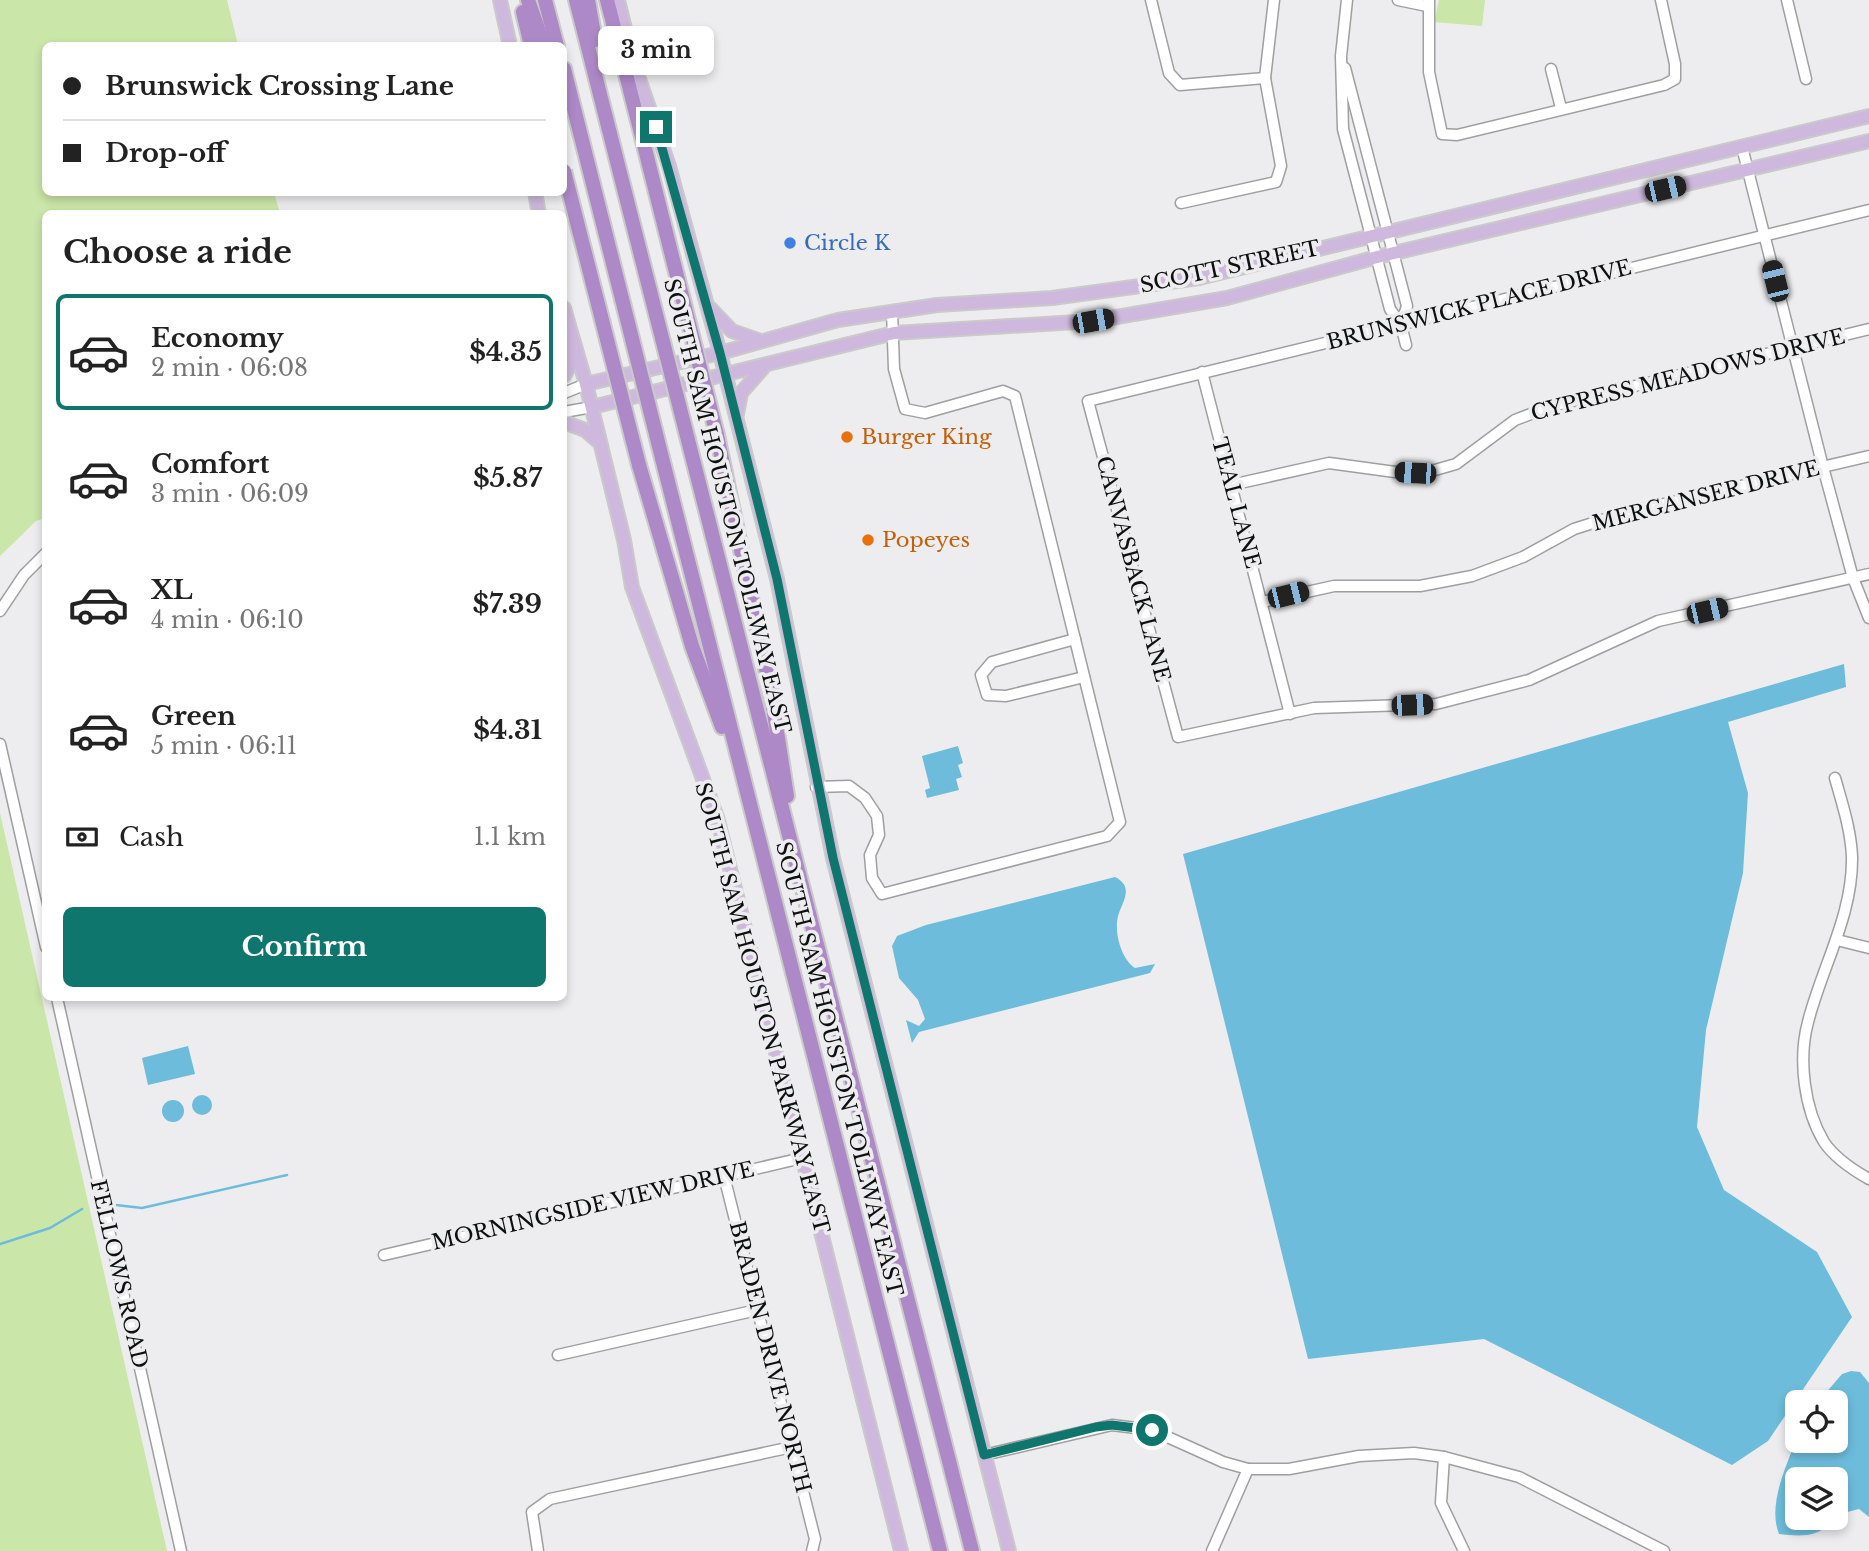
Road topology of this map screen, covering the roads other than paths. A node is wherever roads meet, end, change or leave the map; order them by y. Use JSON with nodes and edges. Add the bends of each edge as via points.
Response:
{"nodes":[{"id":1,"x":499,"y":0,"type":"edge"},
{"id":2,"x":520,"y":0,"type":"edge"},
{"id":3,"x":528,"y":0,"type":"edge"},
{"id":4,"x":545,"y":0,"type":"edge"},
{"id":5,"x":576,"y":0,"type":"edge"},
{"id":6,"x":588,"y":0,"type":"edge"},
{"id":7,"x":607,"y":0,"type":"edge"},
{"id":8,"x":618,"y":0,"type":"edge"},
{"id":9,"x":1151,"y":0,"type":"edge"},
{"id":10,"x":1274,"y":0,"type":"edge"},
{"id":11,"x":1347,"y":0,"type":"edge"},
{"id":12,"x":1398,"y":0,"type":"edge"},
{"id":13,"x":1661,"y":0,"type":"edge"},
{"id":14,"x":1787,"y":0,"type":"edge"},
{"id":15,"x":1428,"y":3,"type":"edge"},
{"id":16,"x":509,"y":42,"type":"edge"},
{"id":17,"x":530,"y":42,"type":"edge"},
{"id":18,"x":543,"y":42,"type":"edge"},
{"id":19,"x":556,"y":42,"type":"edge"},
{"id":20,"x":1341,"y":56,"type":"junction"},
{"id":21,"x":1550,"y":69,"type":"dead end"},
{"id":22,"x":1265,"y":78,"type":"junction"},
{"id":23,"x":1805,"y":79,"type":"dead end"},
{"id":24,"x":567,"y":85,"type":"edge"},
{"id":25,"x":1561,"y":108,"type":"junction"},
{"id":26,"x":1869,"y":116,"type":"edge"},
{"id":27,"x":1869,"y":141,"type":"edge"},
{"id":28,"x":1742,"y":148,"type":"junction"},
{"id":29,"x":1747,"y":170,"type":"junction"},
{"id":30,"x":567,"y":183,"type":"edge"},
{"id":31,"x":1181,"y":203,"type":"dead end"},
{"id":32,"x":1869,"y":210,"type":"edge"},
{"id":33,"x":1387,"y":231,"type":"junction"},
{"id":34,"x":1370,"y":235,"type":"junction"},
{"id":35,"x":1763,"y":236,"type":"junction"},
{"id":36,"x":1393,"y":254,"type":"junction"},
{"id":37,"x":1377,"y":257,"type":"junction"},
{"id":38,"x":650,"y":291,"type":"junction"},
{"id":39,"x":1052,"y":298,"type":"junction"},
{"id":40,"x":706,"y":303,"type":"junction"},
{"id":41,"x":892,"y":312,"type":"junction"},
{"id":42,"x":567,"y":319,"type":"edge"},
{"id":43,"x":1053,"y":322,"type":"junction"},
{"id":44,"x":1401,"y":325,"type":"junction"},
{"id":45,"x":1869,"y":329,"type":"edge"},
{"id":46,"x":894,"y":333,"type":"junction"},
{"id":47,"x":573,"y":341,"type":"junction"},
{"id":48,"x":761,"y":341,"type":"junction"},
{"id":49,"x":1406,"y":345,"type":"dead end"},
{"id":50,"x":1792,"y":348,"type":"junction"},
{"id":51,"x":720,"y":353,"type":"junction"},
{"id":52,"x":767,"y":364,"type":"junction"},
{"id":53,"x":567,"y":371,"type":"edge"},
{"id":54,"x":1202,"y":372,"type":"junction"},
{"id":55,"x":726,"y":376,"type":"junction"},
{"id":56,"x":586,"y":384,"type":"junction"},
{"id":57,"x":567,"y":392,"type":"edge"},
{"id":58,"x":1088,"y":401,"type":"joint"},
{"id":59,"x":592,"y":407,"type":"junction"},
{"id":60,"x":567,"y":411,"type":"edge"},
{"id":61,"x":736,"y":418,"type":"junction"},
{"id":62,"x":567,"y":423,"type":"edge"},
{"id":63,"x":600,"y":443,"type":"junction"},
{"id":64,"x":1869,"y":456,"type":"edge"},
{"id":65,"x":1823,"y":467,"type":"junction"},
{"id":66,"x":1231,"y":485,"type":"junction"},
{"id":67,"x":42,"y":556,"type":"edge"},
{"id":68,"x":1869,"y":574,"type":"edge"},
{"id":69,"x":1853,"y":578,"type":"junction"},
{"id":70,"x":1262,"y":602,"type":"junction"},
{"id":71,"x":0,"y":611,"type":"edge"},
{"id":72,"x":1869,"y":618,"type":"edge"},
{"id":73,"x":1074,"y":639,"type":"junction"},
{"id":74,"x":1084,"y":677,"type":"junction"},
{"id":75,"x":1290,"y":714,"type":"junction"},
{"id":76,"x":0,"y":744,"type":"edge"},
{"id":77,"x":1835,"y":778,"type":"dead end"},
{"id":78,"x":816,"y":787,"type":"junction"},
{"id":79,"x":748,"y":797,"type":"junction"},
{"id":80,"x":804,"y":897,"type":"junction"},
{"id":81,"x":42,"y":929,"type":"edge"},
{"id":82,"x":1837,"y":940,"type":"junction"},
{"id":83,"x":1869,"y":948,"type":"edge"},
{"id":84,"x":58,"y":1001,"type":"edge"},
{"id":85,"x":802,"y":1157,"type":"junction"},
{"id":86,"x":724,"y":1176,"type":"junction"},
{"id":87,"x":1869,"y":1179,"type":"edge"},
{"id":88,"x":384,"y":1255,"type":"dead end"},
{"id":89,"x":758,"y":1310,"type":"junction"},
{"id":90,"x":558,"y":1355,"type":"dead end"},
{"id":91,"x":792,"y":1447,"type":"junction"},
{"id":92,"x":984,"y":1455,"type":"junction"},
{"id":93,"x":1444,"y":1457,"type":"junction"},
{"id":94,"x":1248,"y":1469,"type":"junction"},
{"id":95,"x":181,"y":1551,"type":"edge"},
{"id":96,"x":538,"y":1551,"type":"edge"},
{"id":97,"x":813,"y":1551,"type":"edge"},
{"id":98,"x":901,"y":1551,"type":"edge"},
{"id":99,"x":940,"y":1551,"type":"edge"},
{"id":100,"x":972,"y":1551,"type":"edge"},
{"id":101,"x":1009,"y":1551,"type":"edge"},
{"id":102,"x":1212,"y":1551,"type":"edge"},
{"id":103,"x":1464,"y":1551,"type":"edge"},
{"id":104,"x":1664,"y":1551,"type":"edge"}],
"edges":[{"from":1,"to":16,"type":"main road"},
{"from":2,"to":17,"type":"highway"},
{"from":3,"to":18,"type":"highway"},
{"from":4,"to":19,"type":"highway"},
{"from":5,"to":38,"type":"highway","name":"SOUTH SAM HOUSTON TOLLWAY EAST"},
{"from":6,"to":38,"type":"highway"},
{"from":7,"to":80,"type":"highway","bridge":true,"via":[[717,435],[771,693]]},
{"from":8,"to":40,"type":"main road"},
{"from":9,"to":22,"type":"street","via":[[1169,73],[1180,85]]},
{"from":10,"to":22,"type":"street"},
{"from":11,"to":20,"type":"street"},
{"from":12,"to":15,"type":"street"},
{"from":13,"to":25,"type":"street","via":[[1675,79]]},
{"from":14,"to":23,"type":"street"},
{"from":15,"to":25,"type":"street","via":[[1429,72],[1442,134],[1457,135]]},
{"from":20,"to":33,"type":"street"},
{"from":20,"to":34,"type":"street","via":[[1343,129]]},
{"from":21,"to":25,"type":"street"},
{"from":22,"to":31,"type":"street","via":[[1281,166],[1276,182]]},
{"from":24,"to":79,"type":"highway","name":"SOUTH SAM HOUSTON TOLLWAY EAST","bridge":true},
{"from":26,"to":28,"type":"main road","name":"SCOTT STREET"},
{"from":27,"to":29,"type":"main road","name":"SCOTT STREET"},
{"from":28,"to":29,"type":"street"},
{"from":28,"to":33,"type":"main road","name":"SCOTT STREET"},
{"from":29,"to":35,"type":"street"},
{"from":29,"to":36,"type":"main road","name":"SCOTT STREET"},
{"from":30,"to":79,"type":"highway","bridge":true,"via":[[639,465],[692,646]]},
{"from":32,"to":35,"type":"street","name":"BRUNSWICK PLACE DRIVE"},
{"from":33,"to":34,"type":"main road","name":"SCOTT STREET"},
{"from":33,"to":36,"type":"street"},
{"from":34,"to":37,"type":"street"},
{"from":34,"to":39,"type":"main road","name":"SCOTT STREET","via":[[1199,278]]},
{"from":35,"to":44,"type":"street","name":"BRUNSWICK PLACE DRIVE"},
{"from":35,"to":50,"type":"street"},
{"from":36,"to":37,"type":"main road","name":"SCOTT STREET"},
{"from":36,"to":44,"type":"street","via":[[1407,306]]},
{"from":37,"to":43,"type":"main road","name":"SCOTT STREET","via":[[1227,298],[1093,321]]},
{"from":37,"to":44,"type":"street","via":[[1390,309]]},
{"from":38,"to":80,"type":"highway","name":"SOUTH SAM HOUSTON TOLLWAY EAST","bridge":true},
{"from":39,"to":41,"type":"main road","name":"SCOTT STREET"},
{"from":39,"to":43,"type":"main road"},
{"from":40,"to":48,"type":"main road","via":[[732,331]]},
{"from":40,"to":51,"type":"main road"},
{"from":41,"to":46,"type":"street"},
{"from":41,"to":48,"type":"main road","name":"SCOTT STREET","via":[[838,320]]},
{"from":42,"to":47,"type":"main road","name":"SOUTH SAM HOUSTON PARKWAY EAST"},
{"from":43,"to":46,"type":"main road","name":"SCOTT STREET"},
{"from":44,"to":49,"type":"street"},
{"from":44,"to":54,"type":"street","name":"BRUNSWICK PLACE DRIVE"},
{"from":45,"to":50,"type":"street","name":"CYPRESS MEADOWS DRIVE"},
{"from":46,"to":52,"type":"main road","name":"SCOTT STREET"},
{"from":46,"to":73,"type":"street","via":[[894,369],[905,409],[925,413],[1003,391],[1014,396]]},
{"from":47,"to":53,"type":"main road"},
{"from":47,"to":56,"type":"main road","name":"SOUTH SAM HOUSTON PARKWAY EAST"},
{"from":48,"to":51,"type":"main road","name":"SCOTT STREET"},
{"from":50,"to":65,"type":"street"},
{"from":50,"to":66,"type":"street","name":"CYPRESS MEADOWS DRIVE","via":[[1529,414],[1475,453],[1435,470],[1395,472],[1329,464]]},
{"from":51,"to":55,"type":"main road"},
{"from":51,"to":56,"type":"main road","name":"SCOTT STREET"},
{"from":52,"to":55,"type":"main road","name":"SCOTT STREET"},
{"from":52,"to":61,"type":"main road","via":[[741,393]]},
{"from":54,"to":58,"type":"street","name":"BRUNSWICK PLACE DRIVE"},
{"from":54,"to":66,"type":"street","name":"TEAL LANE"},
{"from":55,"to":59,"type":"main road","name":"SCOTT STREET"},
{"from":55,"to":61,"type":"main road"},
{"from":56,"to":57,"type":"street"},
{"from":56,"to":59,"type":"main road","name":"SOUTH SAM HOUSTON PARKWAY EAST"},
{"from":58,"to":75,"type":"street","name":"CANVASBACK LANE","via":[[1178,737]]},
{"from":59,"to":60,"type":"street"},
{"from":59,"to":63,"type":"main road","name":"SOUTH SAM HOUSTON PARKWAY EAST"},
{"from":61,"to":78,"type":"main road","via":[[777,579]]},
{"from":62,"to":63,"type":"main road"},
{"from":63,"to":85,"type":"main road","name":"SOUTH SAM HOUSTON PARKWAY EAST","via":[[632,587],[717,817]]},
{"from":64,"to":65,"type":"street","name":"MERGANSER DRIVE"},
{"from":65,"to":69,"type":"street"},
{"from":65,"to":70,"type":"street","name":"MERGANSER DRIVE","via":[[1620,514],[1574,529],[1522,557],[1472,576],[1420,586],[1334,586]]},
{"from":66,"to":70,"type":"street","name":"TEAL LANE"},
{"from":67,"to":71,"type":"street"},
{"from":68,"to":69,"type":"street"},
{"from":69,"to":72,"type":"street"},
{"from":69,"to":75,"type":"street","via":[[1658,621],[1529,680],[1436,705],[1314,708]]},
{"from":70,"to":75,"type":"street","name":"TEAL LANE"},
{"from":73,"to":74,"type":"street"},
{"from":73,"to":74,"type":"street","via":[[992,662],[981,674],[987,695],[1006,696]]},
{"from":74,"to":78,"type":"street","via":[[1120,822],[1107,836],[882,894],[872,878],[870,855],[878,835],[877,816],[865,798],[849,786]]},
{"from":76,"to":81,"type":"street"},
{"from":77,"to":82,"type":"street","via":[[1852,857]]},
{"from":78,"to":92,"type":"main road"},
{"from":79,"to":99,"type":"highway","name":"SOUTH SAM HOUSTON TOLLWAY EAST"},
{"from":80,"to":100,"type":"highway","name":"SOUTH SAM HOUSTON TOLLWAY EAST"},
{"from":82,"to":83,"type":"street"},
{"from":82,"to":87,"type":"street","via":[[1807,1025],[1808,1104],[1825,1143],[1851,1169]]},
{"from":84,"to":95,"type":"street","name":"FELLOWS ROAD"},
{"from":85,"to":86,"type":"street","name":"MORNINGSIDE VIEW DRIVE"},
{"from":85,"to":98,"type":"main road","name":"SOUTH SAM HOUSTON PARKWAY EAST"},
{"from":86,"to":88,"type":"street","name":"MORNINGSIDE VIEW DRIVE"},
{"from":86,"to":89,"type":"street","name":"BRADEN DRIVE NORTH"},
{"from":89,"to":90,"type":"street"},
{"from":89,"to":91,"type":"street","name":"BRADEN DRIVE NORTH"},
{"from":91,"to":96,"type":"street","via":[[550,1499],[532,1512]]},
{"from":91,"to":97,"type":"street","name":"BRADEN DRIVE NORTH","via":[[815,1539]]},
{"from":92,"to":94,"type":"street","via":[[1112,1425],[1152,1430]]},
{"from":92,"to":101,"type":"main road"},
{"from":93,"to":94,"type":"street","via":[[1414,1453],[1359,1456],[1289,1469]]},
{"from":93,"to":103,"type":"street","via":[[1441,1503]]},
{"from":93,"to":104,"type":"street","via":[[1519,1478]]},
{"from":94,"to":102,"type":"street"}]}
